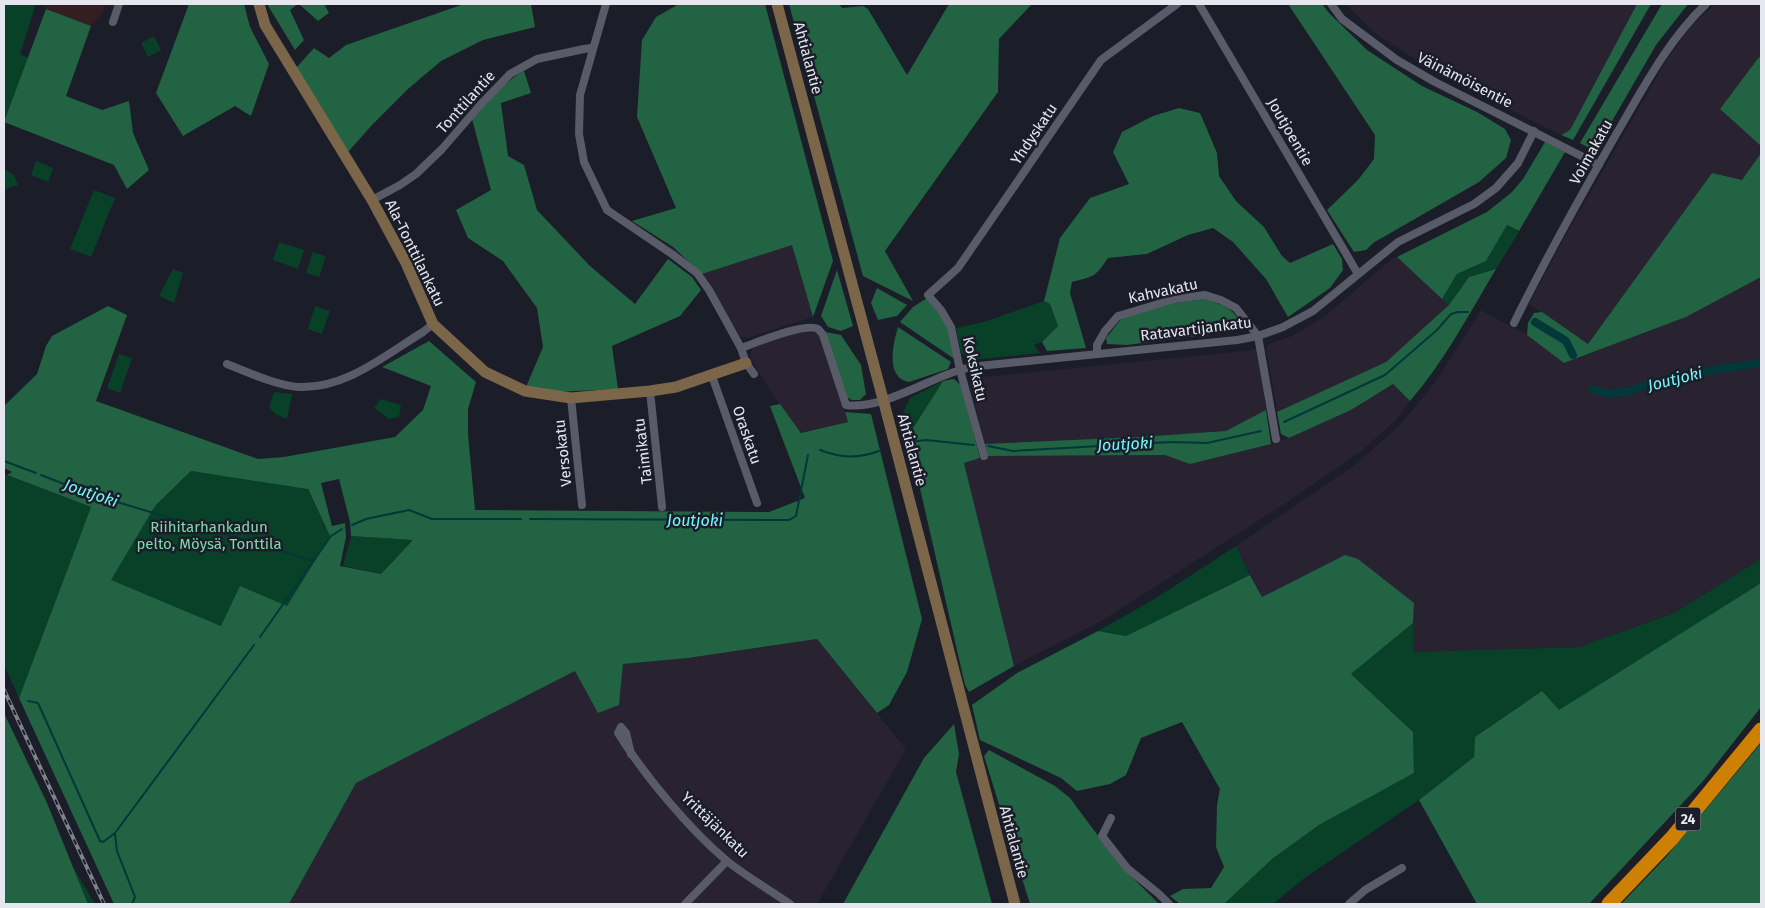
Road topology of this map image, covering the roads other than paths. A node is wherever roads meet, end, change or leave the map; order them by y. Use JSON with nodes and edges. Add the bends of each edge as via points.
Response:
{"nodes":[{"id":1,"x":119,"y":4,"type":"edge"},
{"id":2,"x":259,"y":4,"type":"edge"},
{"id":3,"x":606,"y":4,"type":"edge"},
{"id":4,"x":777,"y":4,"type":"edge"},
{"id":5,"x":1177,"y":4,"type":"edge"},
{"id":6,"x":1199,"y":4,"type":"edge"},
{"id":7,"x":1331,"y":4,"type":"edge"},
{"id":8,"x":1706,"y":4,"type":"edge"},
{"id":9,"x":113,"y":22,"type":"dead end"},
{"id":10,"x":592,"y":48,"type":"junction"},
{"id":11,"x":1534,"y":131,"type":"junction"},
{"id":12,"x":1599,"y":165,"type":"junction"},
{"id":13,"x":372,"y":200,"type":"junction"},
{"id":14,"x":1358,"y":274,"type":"junction"},
{"id":15,"x":928,"y":295,"type":"joint"},
{"id":16,"x":1514,"y":322,"type":"dead end"},
{"id":17,"x":433,"y":324,"type":"junction"},
{"id":18,"x":1258,"y":336,"type":"junction"},
{"id":19,"x":741,"y":348,"type":"junction"},
{"id":20,"x":1097,"y":354,"type":"junction"},
{"id":21,"x":746,"y":363,"type":"junction"},
{"id":22,"x":226,"y":364,"type":"dead end"},
{"id":23,"x":960,"y":370,"type":"junction"},
{"id":24,"x":754,"y":374,"type":"dead end"},
{"id":25,"x":712,"y":376,"type":"junction"},
{"id":26,"x":650,"y":391,"type":"junction"},
{"id":27,"x":571,"y":398,"type":"junction"},
{"id":28,"x":883,"y":399,"type":"junction"},
{"id":29,"x":1276,"y":439,"type":"dead end"},
{"id":30,"x":984,"y":456,"type":"dead end"},
{"id":31,"x":756,"y":503,"type":"dead end"},
{"id":32,"x":582,"y":505,"type":"dead end"},
{"id":33,"x":662,"y":507,"type":"dead end"},
{"id":34,"x":1761,"y":730,"type":"edge"},
{"id":35,"x":631,"y":754,"type":"dead end"},
{"id":36,"x":1111,"y":818,"type":"dead end"},
{"id":37,"x":727,"y":861,"type":"junction"},
{"id":38,"x":1402,"y":868,"type":"dead end"},
{"id":39,"x":685,"y":904,"type":"edge"},
{"id":40,"x":790,"y":904,"type":"edge"},
{"id":41,"x":1015,"y":904,"type":"edge"},
{"id":42,"x":1169,"y":904,"type":"edge"},
{"id":43,"x":1349,"y":904,"type":"edge"},
{"id":44,"x":1609,"y":904,"type":"edge"}],
"edges":[{"from":1,"to":9,"type":"street"},
{"from":2,"to":13,"type":"main road","name":"Ala-Tonttilankatu","via":[[265,25]]},
{"from":3,"to":10,"type":"street"},
{"from":4,"to":28,"type":"main road","name":"Ahtialantie"},
{"from":5,"to":15,"type":"street","name":"Yhdyskatu","via":[[1101,60],[958,268]]},
{"from":6,"to":14,"type":"street","name":"Joutjoentie"},
{"from":7,"to":11,"type":"street","name":"Väinämöisentie","via":[[1342,19],[1397,60]]},
{"from":8,"to":12,"type":"street","name":"Voimakatu","via":[[1662,58]]},
{"from":10,"to":13,"type":"street","name":"Tonttilantie","via":[[537,59],[510,74],[416,174]]},
{"from":10,"to":19,"type":"street","via":[[580,96],[579,134],[584,162],[607,210],[696,274],[709,290]]},
{"from":11,"to":12,"type":"street","name":"Väinämöisentie"},
{"from":11,"to":14,"type":"street","name":"Ratavartijankatu","via":[[1518,163],[1496,188],[1474,204],[1398,242]]},
{"from":12,"to":16,"type":"street","name":"Voimakatu"},
{"from":13,"to":17,"type":"main road","name":"Ala-Tonttilankatu","via":[[406,263]]},
{"from":14,"to":18,"type":"street","name":"Ratavartijankatu","via":[[1313,310],[1283,327]]},
{"from":15,"to":23,"type":"street","name":"Koksikatu","via":[[942,310],[951,327]]},
{"from":17,"to":22,"type":"street","via":[[353,374],[322,386],[287,385]]},
{"from":17,"to":27,"type":"main road","name":"Ala-Tonttilankatu","via":[[485,372],[524,391]]},
{"from":18,"to":20,"type":"street","name":"Ratavartijankatu"},
{"from":18,"to":20,"type":"street","name":"Kahvakatu","via":[[1236,308],[1205,295],[1175,299],[1118,316],[1097,345]]},
{"from":18,"to":29,"type":"street","name":"Kahvakatu"},
{"from":19,"to":21,"type":"street"},
{"from":19,"to":28,"type":"street","name":"Ratavartijankatu","via":[[795,330],[818,329],[824,335],[846,405],[872,404]]},
{"from":20,"to":23,"type":"street","name":"Ratavartijankatu"},
{"from":21,"to":24,"type":"street"},
{"from":21,"to":25,"type":"main road","name":"Ala-Tonttilankatu"},
{"from":23,"to":28,"type":"street","name":"Ratavartijankatu"},
{"from":23,"to":30,"type":"street","name":"Koksikatu"},
{"from":25,"to":26,"type":"main road","name":"Ala-Tonttilankatu"},
{"from":25,"to":31,"type":"street","name":"Oraskatu"},
{"from":26,"to":27,"type":"main road","name":"Ala-Tonttilankatu"},
{"from":26,"to":33,"type":"street","name":"Taimikatu"},
{"from":27,"to":32,"type":"street","name":"Versokatu"},
{"from":28,"to":41,"type":"main road","name":"Ahtialantie"},
{"from":34,"to":44,"type":"highway","number":"24","via":[[1672,838]]},
{"from":35,"to":37,"type":"street","name":"Yrittäjänkatu","via":[[694,828]]},
{"from":36,"to":42,"type":"street","via":[[1102,836],[1127,868]]},
{"from":37,"to":39,"type":"street"},
{"from":37,"to":40,"type":"street","name":"Yrittäjänkatu"},
{"from":38,"to":43,"type":"street","via":[[1365,890]]}]}
